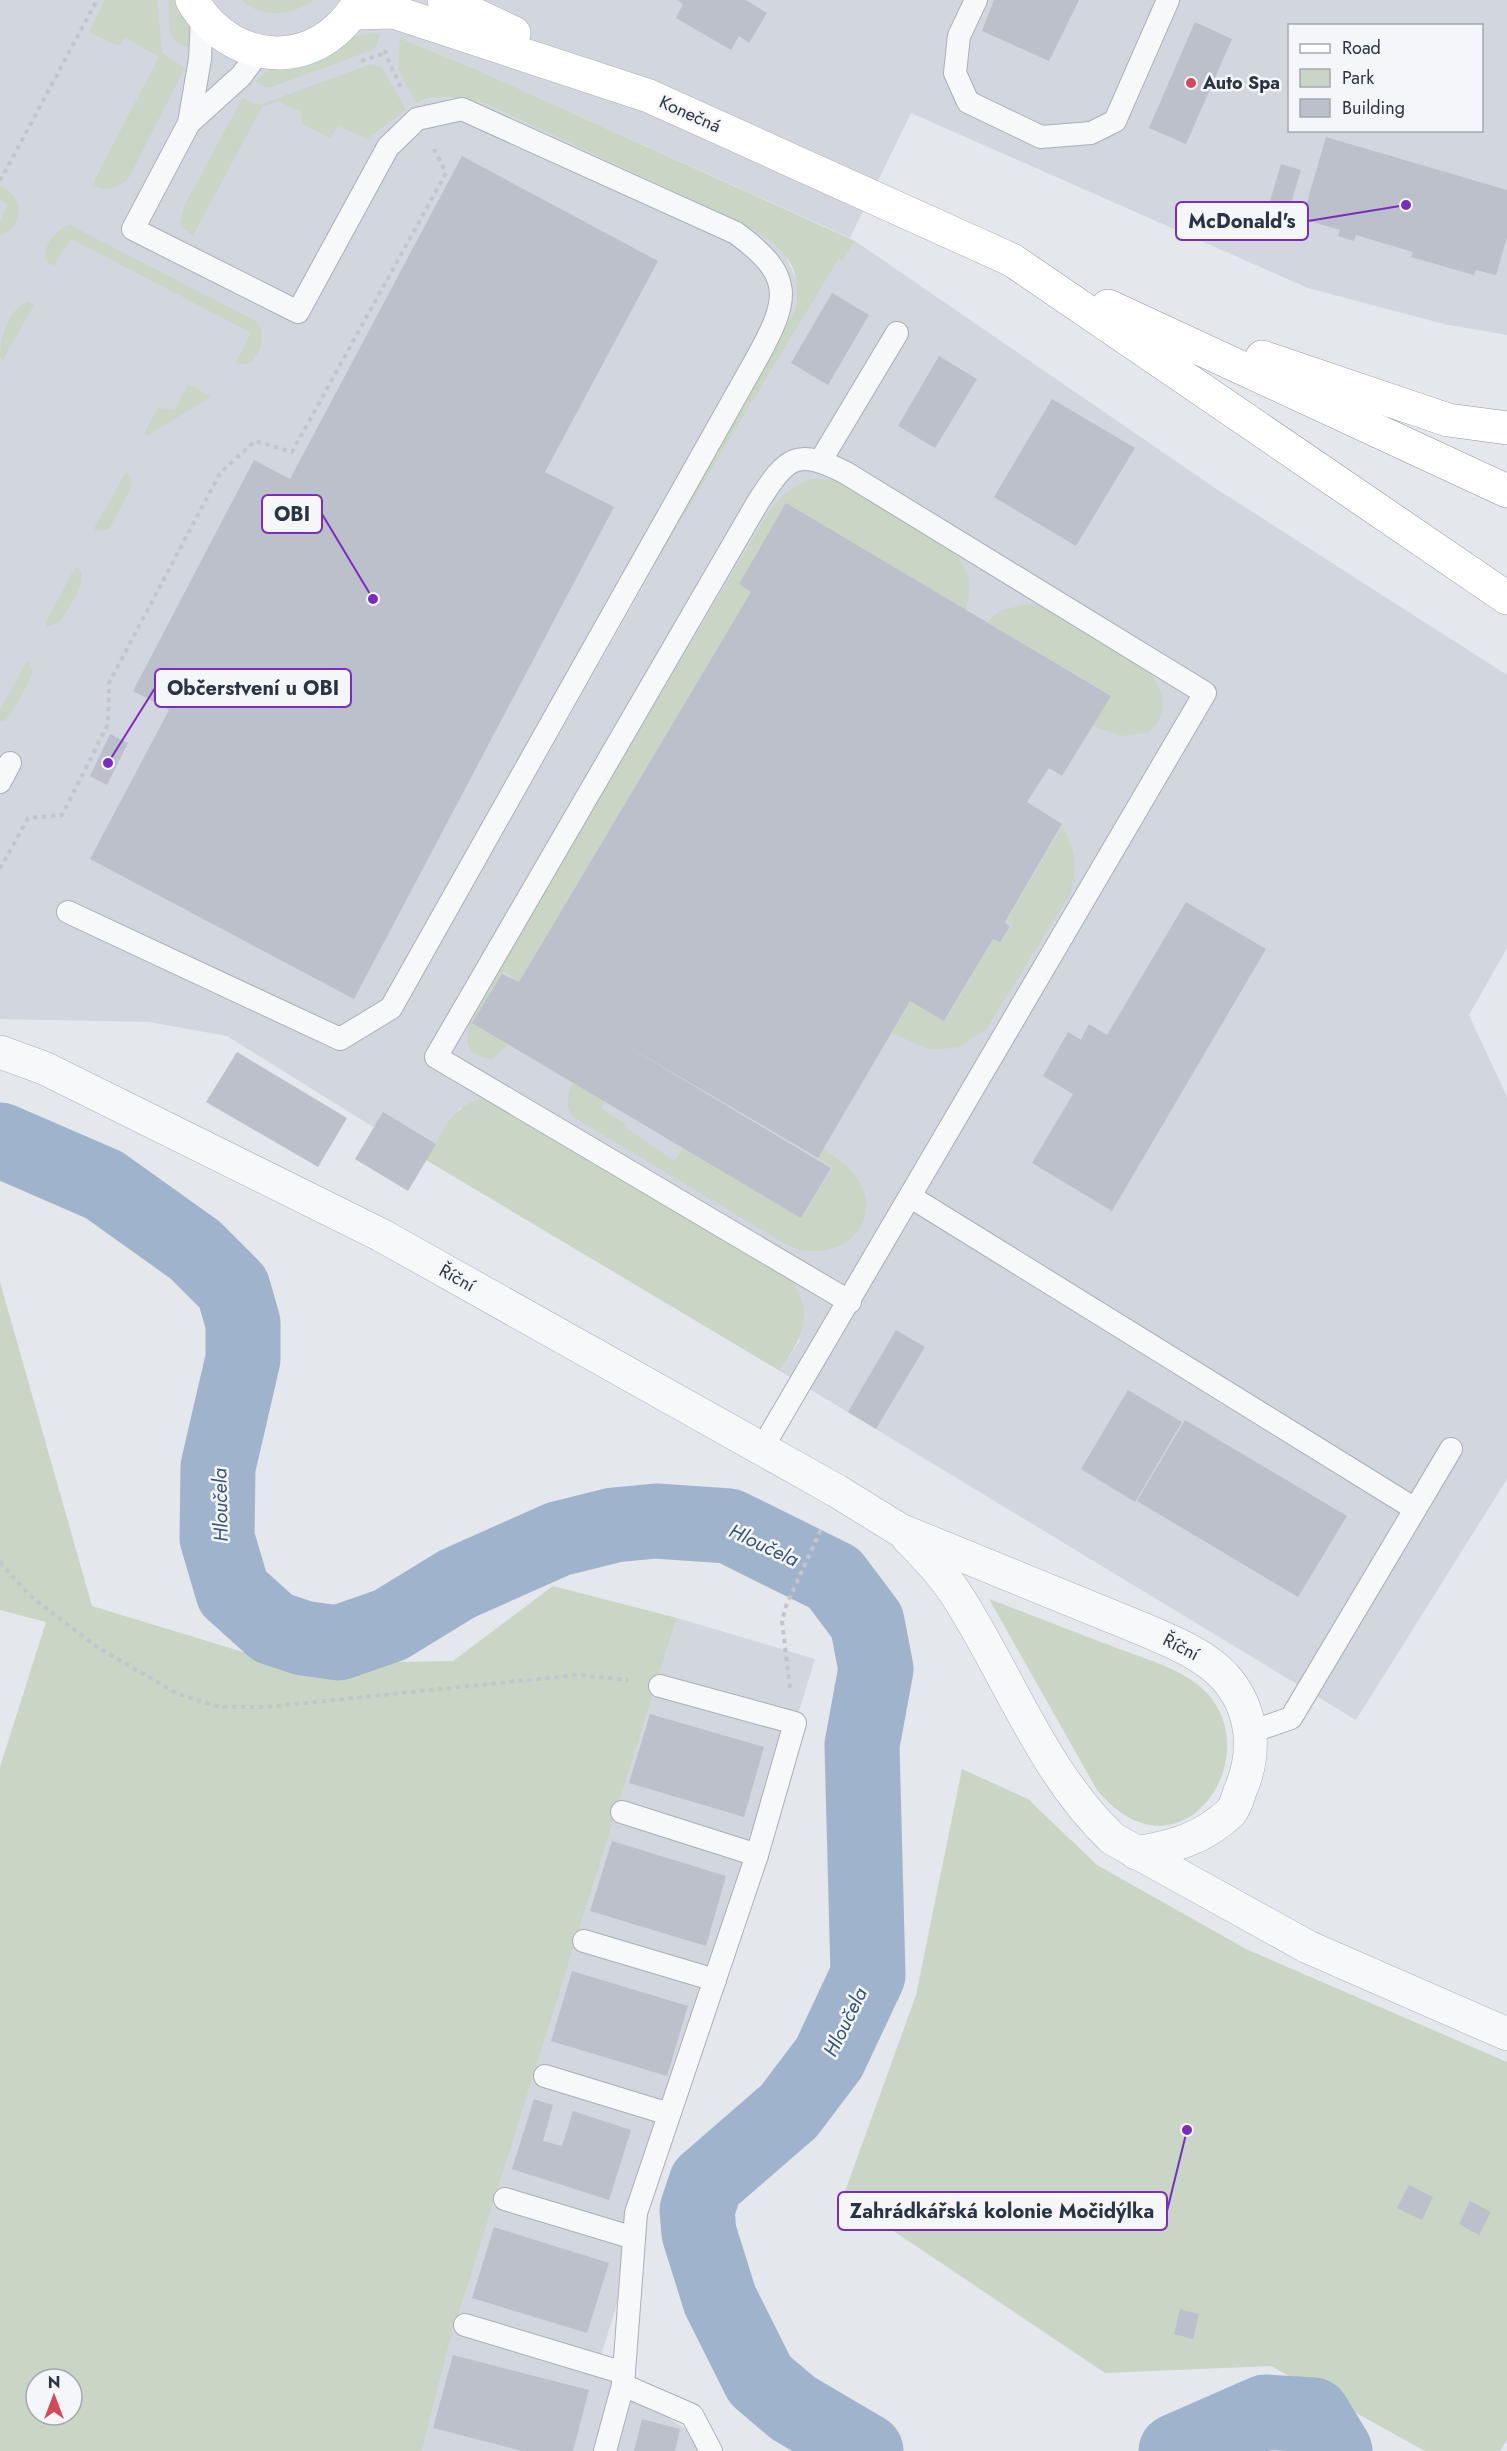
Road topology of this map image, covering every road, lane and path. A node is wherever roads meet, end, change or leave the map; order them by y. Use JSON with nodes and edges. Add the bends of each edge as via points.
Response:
{"nodes":[{"id":1,"x":97,"y":0,"type":"edge"},
{"id":2,"x":444,"y":0,"type":"edge"},
{"id":3,"x":976,"y":0,"type":"edge"},
{"id":4,"x":1168,"y":0,"type":"edge"},
{"id":5,"x":357,"y":6,"type":"edge"},
{"id":6,"x":197,"y":9,"type":"edge"},
{"id":7,"x":259,"y":52,"type":"junction"},
{"id":8,"x":385,"y":53,"type":"dead end"},
{"id":9,"x":649,"y":96,"type":"junction"},
{"id":10,"x":417,"y":119,"type":"junction"},
{"id":11,"x":189,"y":123,"type":"junction"},
{"id":12,"x":0,"y":181,"type":"edge"},
{"id":13,"x":1012,"y":260,"type":"junction"},
{"id":14,"x":1106,"y":305,"type":"junction"},
{"id":15,"x":897,"y":333,"type":"dead end"},
{"id":16,"x":1507,"y":428,"type":"edge"},
{"id":17,"x":821,"y":460,"type":"junction"},
{"id":18,"x":1507,"y":491,"type":"edge"},
{"id":19,"x":1507,"y":598,"type":"edge"},
{"id":20,"x":0,"y":869,"type":"edge"},
{"id":21,"x":68,"y":912,"type":"dead end"},
{"id":22,"x":0,"y":1052,"type":"edge"},
{"id":23,"x":911,"y":1197,"type":"junction"},
{"id":24,"x":850,"y":1302,"type":"junction"},
{"id":25,"x":1450,"y":1449,"type":"dead end"},
{"id":26,"x":761,"y":1450,"type":"junction"},
{"id":27,"x":1415,"y":1509,"type":"junction"},
{"id":28,"x":900,"y":1530,"type":"junction"},
{"id":29,"x":820,"y":1531,"type":"dead end"},
{"id":30,"x":0,"y":1562,"type":"edge"},
{"id":31,"x":660,"y":1686,"type":"joint"},
{"id":32,"x":795,"y":1723,"type":"junction"},
{"id":33,"x":1251,"y":1732,"type":"junction"},
{"id":34,"x":622,"y":1812,"type":"dead end"},
{"id":35,"x":1136,"y":1853,"type":"junction"},
{"id":36,"x":757,"y":1855,"type":"junction"},
{"id":37,"x":584,"y":1941,"type":"dead end"},
{"id":38,"x":715,"y":1980,"type":"junction"},
{"id":39,"x":1507,"y":2034,"type":"edge"},
{"id":40,"x":545,"y":2076,"type":"dead end"},
{"id":41,"x":669,"y":2114,"type":"junction"},
{"id":42,"x":505,"y":2199,"type":"dead end"},
{"id":43,"x":634,"y":2238,"type":"junction"},
{"id":44,"x":465,"y":2325,"type":"dead end"},
{"id":45,"x":623,"y":2379,"type":"junction"},
{"id":46,"x":605,"y":2451,"type":"edge"},
{"id":47,"x":711,"y":2451,"type":"edge"}],
"edges":[{"from":1,"to":12,"type":"path"},
{"from":2,"to":9,"type":"main road"},
{"from":3,"to":4,"type":"lane","via":[[959,36],[955,73],[968,102],[1041,137],[1090,133],[1115,121]]},
{"from":5,"to":7,"type":"main road","name":"Konečná","via":[[335,33],[312,46],[286,53]]},
{"from":5,"to":9,"type":"main road","name":"Konečná","via":[[394,12]]},
{"from":6,"to":7,"type":"main road","name":"Konečná","via":[[218,34]]},
{"from":6,"to":11,"type":"lane","via":[[200,59]]},
{"from":7,"to":11,"type":"lane","via":[[241,76]]},
{"from":8,"to":10,"type":"path"},
{"from":9,"to":13,"type":"main road","name":"Konečná"},
{"from":10,"to":11,"type":"lane","via":[[388,147],[298,312],[133,229]]},
{"from":10,"to":20,"type":"path","via":[[446,173],[292,452],[255,441],[220,473],[110,683],[108,724],[62,815],[28,818]]},
{"from":10,"to":21,"type":"lane","via":[[462,109],[736,233],[763,252],[774,266],[782,292],[773,328],[390,1008],[340,1039]]},
{"from":13,"to":14,"type":"main road"},
{"from":13,"to":19,"type":"main road"},
{"from":14,"to":16,"type":"main road","via":[[1448,420]]},
{"from":14,"to":18,"type":"main road"},
{"from":15,"to":17,"type":"lane"},
{"from":17,"to":23,"type":"lane","via":[[1204,693]]},
{"from":17,"to":24,"type":"lane","via":[[790,461],[763,494],[436,1057]]},
{"from":22,"to":26,"type":"street","name":"Říční","via":[[44,1068],[381,1235]]},
{"from":23,"to":24,"type":"lane"},
{"from":23,"to":27,"type":"lane"},
{"from":24,"to":26,"type":"lane"},
{"from":25,"to":27,"type":"lane"},
{"from":26,"to":28,"type":"street","name":"Říční"},
{"from":27,"to":33,"type":"lane","via":[[1291,1719]]},
{"from":28,"to":33,"type":"street","name":"Říční","via":[[1178,1644],[1224,1677],[1240,1699]]},
{"from":28,"to":35,"type":"street","name":"Říční","via":[[955,1593],[1029,1723],[1090,1817],[1113,1839]]},
{"from":29,"to":32,"type":"path","via":[[782,1621]]},
{"from":30,"to":31,"type":"path","via":[[29,1595],[97,1647],[178,1694],[220,1707],[266,1707],[578,1675]]},
{"from":31,"to":32,"type":"lane"},
{"from":32,"to":36,"type":"lane"},
{"from":33,"to":35,"type":"street","name":"Říční","via":[[1250,1769],[1232,1810],[1201,1834],[1173,1847]]},
{"from":34,"to":36,"type":"lane"},
{"from":35,"to":39,"type":"street","name":"Říční","via":[[1308,1947]]},
{"from":36,"to":38,"type":"lane"},
{"from":37,"to":38,"type":"lane"},
{"from":38,"to":41,"type":"lane"},
{"from":40,"to":41,"type":"lane"},
{"from":41,"to":43,"type":"lane","via":[[636,2212]]},
{"from":42,"to":43,"type":"lane"},
{"from":43,"to":45,"type":"lane"},
{"from":44,"to":45,"type":"lane"},
{"from":45,"to":46,"type":"lane"},
{"from":45,"to":47,"type":"lane","via":[[692,2415]]}]}
